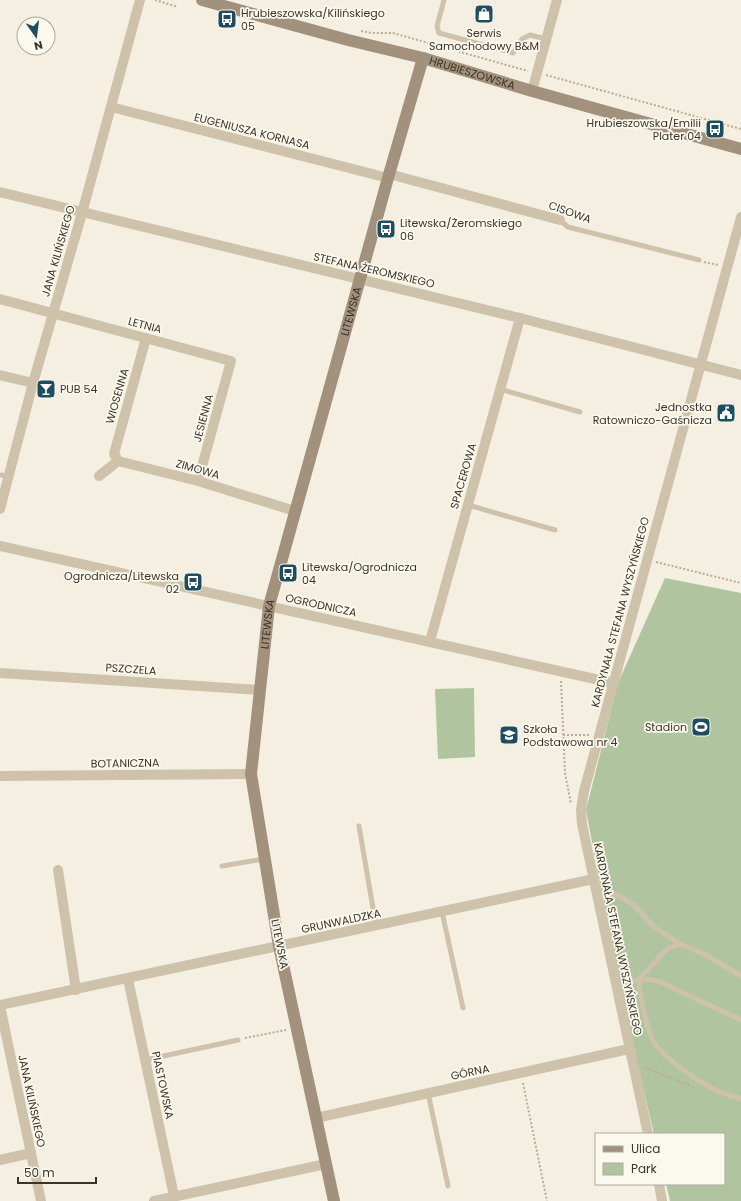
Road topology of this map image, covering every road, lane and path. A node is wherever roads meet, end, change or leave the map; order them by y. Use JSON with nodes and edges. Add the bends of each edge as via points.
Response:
{"nodes":[{"id":1,"x":140,"y":0,"type":"edge"},
{"id":2,"x":155,"y":0,"type":"edge"},
{"id":3,"x":444,"y":0,"type":"edge"},
{"id":4,"x":557,"y":0,"type":"edge"},
{"id":5,"x":208,"y":1,"type":"edge"},
{"id":6,"x":178,"y":7,"type":"dead end"},
{"id":7,"x":356,"y":30,"type":"dead end"},
{"id":8,"x":546,"y":39,"type":"junction"},
{"id":9,"x":422,"y":58,"type":"junction"},
{"id":10,"x":531,"y":72,"type":"dead end"},
{"id":11,"x":542,"y":74,"type":"dead end"},
{"id":12,"x":532,"y":91,"type":"junction"},
{"id":13,"x":111,"y":107,"type":"junction"},
{"id":14,"x":741,"y":129,"type":"edge"},
{"id":15,"x":741,"y":149,"type":"edge"},
{"id":16,"x":388,"y":176,"type":"junction"},
{"id":17,"x":0,"y":192,"type":"edge"},
{"id":18,"x":82,"y":213,"type":"junction"},
{"id":19,"x":741,"y":217,"type":"edge"},
{"id":20,"x":560,"y":220,"type":"joint"},
{"id":21,"x":699,"y":260,"type":"joint"},
{"id":22,"x":720,"y":266,"type":"dead end"},
{"id":23,"x":360,"y":279,"type":"junction"},
{"id":24,"x":0,"y":299,"type":"edge"},
{"id":25,"x":53,"y":313,"type":"junction"},
{"id":26,"x":520,"y":318,"type":"junction"},
{"id":27,"x":146,"y":338,"type":"junction"},
{"id":28,"x":231,"y":361,"type":"joint"},
{"id":29,"x":701,"y":364,"type":"junction"},
{"id":30,"x":0,"y":375,"type":"edge"},
{"id":31,"x":741,"y":375,"type":"edge"},
{"id":32,"x":33,"y":384,"type":"junction"},
{"id":33,"x":500,"y":389,"type":"junction"},
{"id":34,"x":580,"y":412,"type":"dead end"},
{"id":35,"x":118,"y":461,"type":"junction"},
{"id":36,"x":4,"y":475,"type":"edge"},
{"id":37,"x":99,"y":476,"type":"dead end"},
{"id":38,"x":198,"y":481,"type":"junction"},
{"id":39,"x":468,"y":505,"type":"junction"},
{"id":40,"x":0,"y":509,"type":"edge"},
{"id":41,"x":295,"y":511,"type":"junction"},
{"id":42,"x":555,"y":530,"type":"dead end"},
{"id":43,"x":0,"y":546,"type":"edge"},
{"id":44,"x":647,"y":560,"type":"junction"},
{"id":45,"x":741,"y":583,"type":"edge"},
{"id":46,"x":269,"y":606,"type":"junction"},
{"id":47,"x":430,"y":641,"type":"junction"},
{"id":48,"x":0,"y":673,"type":"edge"},
{"id":49,"x":561,"y":676,"type":"dead end"},
{"id":50,"x":613,"y":682,"type":"junction"},
{"id":51,"x":260,"y":690,"type":"junction"},
{"id":52,"x":594,"y":734,"type":"dead end"},
{"id":53,"x":563,"y":735,"type":"junction"},
{"id":54,"x":251,"y":774,"type":"junction"},
{"id":55,"x":0,"y":776,"type":"edge"},
{"id":56,"x":572,"y":809,"type":"dead end"},
{"id":57,"x":360,"y":826,"type":"dead end"},
{"id":58,"x":265,"y":859,"type":"junction"},
{"id":59,"x":222,"y":866,"type":"dead end"},
{"id":60,"x":58,"y":870,"type":"dead end"},
{"id":61,"x":594,"y":882,"type":"junction"},
{"id":62,"x":442,"y":912,"type":"junction"},
{"id":63,"x":376,"y":926,"type":"junction"},
{"id":64,"x":680,"y":944,"type":"junction"},
{"id":65,"x":279,"y":946,"type":"junction"},
{"id":66,"x":741,"y":976,"type":"edge"},
{"id":67,"x":128,"y":979,"type":"junction"},
{"id":68,"x":638,"y":980,"type":"junction"},
{"id":69,"x":615,"y":983,"type":"junction"},
{"id":70,"x":76,"y":990,"type":"junction"},
{"id":71,"x":0,"y":1006,"type":"edge"},
{"id":72,"x":463,"y":1008,"type":"dead end"},
{"id":73,"x":741,"y":1020,"type":"edge"},
{"id":74,"x":287,"y":1030,"type":"dead end"},
{"id":75,"x":238,"y":1040,"type":"joint"},
{"id":76,"x":629,"y":1049,"type":"junction"},
{"id":77,"x":145,"y":1060,"type":"junction"},
{"id":78,"x":641,"y":1066,"type":"dead end"},
{"id":79,"x":521,"y":1073,"type":"junction"},
{"id":80,"x":698,"y":1089,"type":"dead end"},
{"id":81,"x":428,"y":1093,"type":"junction"},
{"id":82,"x":741,"y":1099,"type":"edge"},
{"id":83,"x":316,"y":1118,"type":"junction"},
{"id":84,"x":648,"y":1133,"type":"edge"},
{"id":85,"x":31,"y":1153,"type":"junction"},
{"id":86,"x":0,"y":1160,"type":"edge"},
{"id":87,"x":326,"y":1164,"type":"junction"},
{"id":88,"x":659,"y":1185,"type":"edge"},
{"id":89,"x":448,"y":1186,"type":"dead end"},
{"id":90,"x":174,"y":1196,"type":"junction"},
{"id":91,"x":41,"y":1201,"type":"edge"},
{"id":92,"x":154,"y":1201,"type":"edge"},
{"id":93,"x":334,"y":1201,"type":"edge"},
{"id":94,"x":547,"y":1201,"type":"edge"},
{"id":95,"x":662,"y":1201,"type":"edge"}],
"edges":[{"from":1,"to":13,"type":"street","name":"JANA KILIŃSKIEGO"},
{"from":2,"to":6,"type":"path"},
{"from":3,"to":8,"type":"lane","via":[[437,26],[439,32],[513,52],[522,39],[530,35]]},
{"from":4,"to":8,"type":"street"},
{"from":5,"to":9,"type":"main road","name":"HRUBIESZOWSKA"},
{"from":7,"to":10,"type":"path","via":[[393,33]]},
{"from":8,"to":12,"type":"street"},
{"from":9,"to":12,"type":"main road","name":"HRUBIESZOWSKA"},
{"from":9,"to":16,"type":"main road","name":"LITEWSKA"},
{"from":11,"to":14,"type":"path"},
{"from":12,"to":15,"type":"main road","name":"HRUBIESZOWSKA"},
{"from":13,"to":16,"type":"street","name":"EUGENIUSZA KORNASA"},
{"from":13,"to":18,"type":"street","name":"JANA KILIŃSKIEGO"},
{"from":16,"to":20,"type":"street","name":"CISOWA"},
{"from":16,"to":23,"type":"main road","name":"LITEWSKA"},
{"from":17,"to":18,"type":"street","name":"STEFANA ŻEROMSKIEGO"},
{"from":18,"to":23,"type":"street","name":"STEFANA ŻEROMSKIEGO"},
{"from":18,"to":25,"type":"street","name":"JANA KILIŃSKIEGO"},
{"from":19,"to":29,"type":"street","name":"KARDYNAŁA STEFANA WYSZYŃSKIEGO"},
{"from":20,"to":21,"type":"lane","name":"CISOWA","via":[[568,226]]},
{"from":21,"to":22,"type":"path"},
{"from":23,"to":26,"type":"street","name":"STEFANA ŻEROMSKIEGO"},
{"from":23,"to":41,"type":"main road","name":"LITEWSKA"},
{"from":24,"to":25,"type":"street","name":"LETNIA"},
{"from":25,"to":27,"type":"street","name":"LETNIA"},
{"from":25,"to":32,"type":"street","name":"JANA KILIŃSKIEGO"},
{"from":26,"to":29,"type":"street","name":"STEFANA ŻEROMSKIEGO"},
{"from":26,"to":33,"type":"street","name":"SPACEROWA"},
{"from":27,"to":28,"type":"street","name":"LETNIA"},
{"from":27,"to":35,"type":"street","name":"WIOSENNA","via":[[114,454]]},
{"from":28,"to":38,"type":"street","name":"JESIENNA"},
{"from":29,"to":31,"type":"street","name":"STEFANA ŻEROMSKIEGO"},
{"from":29,"to":44,"type":"street","name":"KARDYNAŁA STEFANA WYSZYŃSKIEGO"},
{"from":30,"to":32,"type":"street"},
{"from":32,"to":36,"type":"street","name":"JANA KILIŃSKIEGO"},
{"from":33,"to":34,"type":"lane"},
{"from":33,"to":39,"type":"street","name":"SPACEROWA"},
{"from":35,"to":37,"type":"street"},
{"from":35,"to":38,"type":"street","name":"ZIMOWA"},
{"from":36,"to":40,"type":"street","name":"JANA KILIŃSKIEGO"},
{"from":38,"to":41,"type":"street","name":"ZIMOWA"},
{"from":39,"to":42,"type":"lane"},
{"from":39,"to":47,"type":"street","name":"SPACEROWA"},
{"from":41,"to":46,"type":"main road","name":"LITEWSKA"},
{"from":43,"to":46,"type":"street","name":"OGRODNICZA"},
{"from":44,"to":45,"type":"path"},
{"from":44,"to":50,"type":"street","name":"KARDYNAŁA STEFANA WYSZYŃSKIEGO"},
{"from":46,"to":47,"type":"street","name":"OGRODNICZA"},
{"from":46,"to":51,"type":"main road","name":"LITEWSKA"},
{"from":47,"to":50,"type":"street","name":"OGRODNICZA"},
{"from":48,"to":51,"type":"street","name":"PSZCZELA"},
{"from":49,"to":53,"type":"path"},
{"from":50,"to":61,"type":"street","name":"KARDYNAŁA STEFANA WYSZYŃSKIEGO","via":[[581,810]]},
{"from":51,"to":54,"type":"main road","name":"LITEWSKA"},
{"from":52,"to":53,"type":"path"},
{"from":53,"to":56,"type":"path","via":[[565,773]]},
{"from":54,"to":55,"type":"street","name":"BOTANICZNA"},
{"from":54,"to":58,"type":"main road","name":"LITEWSKA"},
{"from":57,"to":63,"type":"lane"},
{"from":58,"to":59,"type":"lane"},
{"from":58,"to":65,"type":"main road","name":"LITEWSKA"},
{"from":60,"to":70,"type":"street"},
{"from":61,"to":62,"type":"street","name":"GRUNWALDZKA"},
{"from":61,"to":64,"type":"lane","via":[[633,904],[654,927]]},
{"from":61,"to":69,"type":"street","name":"KARDYNAŁA STEFANA WYSZYŃSKIEGO"},
{"from":62,"to":63,"type":"street","name":"GRUNWALDZKA"},
{"from":62,"to":72,"type":"lane"},
{"from":63,"to":65,"type":"street","name":"GRUNWALDZKA"},
{"from":64,"to":66,"type":"lane","via":[[704,954]]},
{"from":64,"to":68,"type":"lane","via":[[668,948]]},
{"from":65,"to":67,"type":"street","name":"GRUNWALDZKA"},
{"from":65,"to":83,"type":"main road","name":"LITEWSKA"},
{"from":67,"to":70,"type":"street","name":"GRUNWALDZKA"},
{"from":67,"to":77,"type":"street","name":"PIASTOWSKA"},
{"from":68,"to":69,"type":"lane"},
{"from":68,"to":73,"type":"lane","via":[[658,981]]},
{"from":68,"to":82,"type":"lane","via":[[645,1018],[654,1043],[690,1075],[720,1092]]},
{"from":69,"to":76,"type":"street","name":"KARDYNAŁA STEFANA WYSZYŃSKIEGO"},
{"from":70,"to":71,"type":"street","name":"GRUNWALDZKA"},
{"from":71,"to":85,"type":"street","name":"JANA KILIŃSKIEGO"},
{"from":74,"to":75,"type":"path"},
{"from":75,"to":77,"type":"lane"},
{"from":76,"to":79,"type":"street","name":"GÓRNA"},
{"from":76,"to":84,"type":"street","name":"KARDYNAŁA STEFANA WYSZYŃSKIEGO"},
{"from":77,"to":90,"type":"street","name":"PIASTOWSKA"},
{"from":78,"to":80,"type":"path"},
{"from":79,"to":81,"type":"street","name":"GÓRNA"},
{"from":79,"to":94,"type":"path"},
{"from":81,"to":83,"type":"street","name":"GÓRNA"},
{"from":81,"to":89,"type":"lane"},
{"from":83,"to":87,"type":"main road","name":"LITEWSKA"},
{"from":85,"to":86,"type":"street"},
{"from":85,"to":91,"type":"street","name":"JANA KILIŃSKIEGO"},
{"from":87,"to":90,"type":"street"},
{"from":87,"to":93,"type":"main road","name":"LITEWSKA"},
{"from":88,"to":95,"type":"street"},
{"from":90,"to":92,"type":"street"}]}
